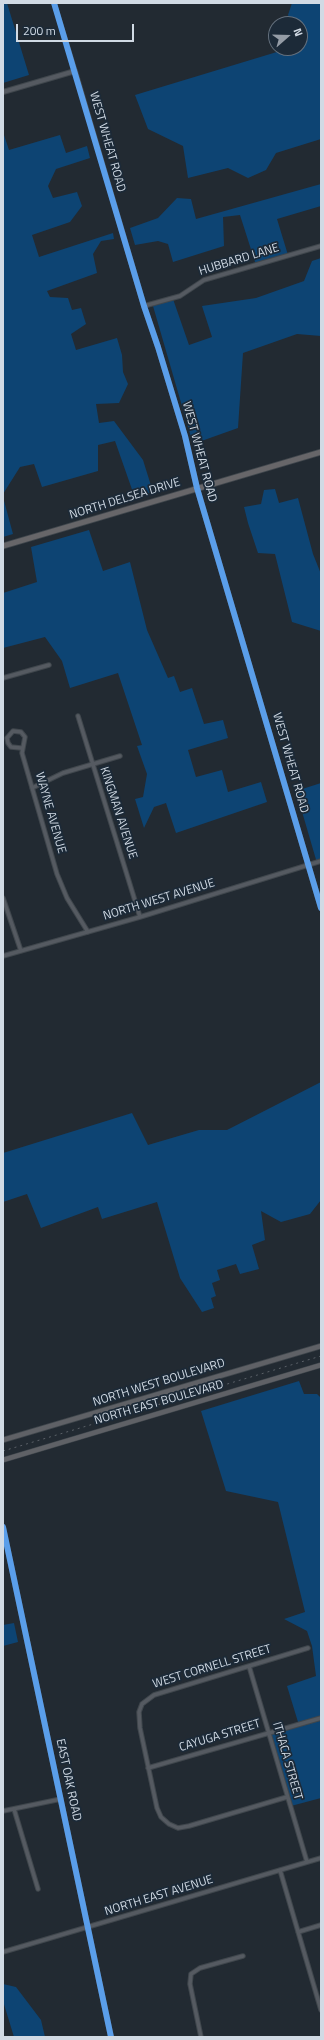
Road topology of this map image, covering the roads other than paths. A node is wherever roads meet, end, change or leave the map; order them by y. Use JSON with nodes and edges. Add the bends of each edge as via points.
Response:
{"nodes":[{"id":1,"x":54,"y":3,"type":"edge"},
{"id":2,"x":75,"y":71,"type":"junction"},
{"id":3,"x":3,"y":92,"type":"edge"},
{"id":4,"x":321,"y":246,"type":"edge"},
{"id":5,"x":144,"y":306,"type":"junction"},
{"id":6,"x":321,"y":452,"type":"edge"},
{"id":7,"x":197,"y":488,"type":"junction"},
{"id":8,"x":3,"y":546,"type":"edge"},
{"id":9,"x":49,"y":665,"type":"dead end"},
{"id":10,"x":3,"y":678,"type":"edge"},
{"id":11,"x":78,"y":716,"type":"dead end"},
{"id":12,"x":21,"y":748,"type":"dead end"},
{"id":13,"x":120,"y":756,"type":"dead end"},
{"id":14,"x":92,"y":766,"type":"junction"},
{"id":15,"x":32,"y":788,"type":"junction"},
{"id":16,"x":321,"y":861,"type":"edge"},
{"id":17,"x":308,"y":864,"type":"junction"},
{"id":18,"x":3,"y":898,"type":"edge"},
{"id":19,"x":321,"y":908,"type":"edge"},
{"id":20,"x":140,"y":917,"type":"junction"},
{"id":21,"x":88,"y":932,"type":"junction"},
{"id":22,"x":21,"y":951,"type":"junction"},
{"id":23,"x":3,"y":956,"type":"edge"},
{"id":24,"x":321,"y":1346,"type":"edge"},
{"id":25,"x":321,"y":1365,"type":"edge"},
{"id":26,"x":3,"y":1440,"type":"edge"},
{"id":27,"x":3,"y":1460,"type":"edge"},
{"id":28,"x":3,"y":1527,"type":"edge"},
{"id":29,"x":308,"y":1648,"type":"dead end"},
{"id":30,"x":249,"y":1666,"type":"junction"},
{"id":31,"x":321,"y":1718,"type":"edge"},
{"id":32,"x":268,"y":1732,"type":"junction"},
{"id":33,"x":148,"y":1768,"type":"junction"},
{"id":34,"x":287,"y":1797,"type":"junction"},
{"id":35,"x":61,"y":1798,"type":"junction"},
{"id":36,"x":14,"y":1809,"type":"junction"},
{"id":37,"x":3,"y":1811,"type":"edge"},
{"id":38,"x":321,"y":1858,"type":"edge"},
{"id":39,"x":307,"y":1862,"type":"junction"},
{"id":40,"x":280,"y":1870,"type":"junction"},
{"id":41,"x":38,"y":1889,"type":"dead end"},
{"id":42,"x":321,"y":1925,"type":"edge"},
{"id":43,"x":88,"y":1927,"type":"junction"},
{"id":44,"x":298,"y":1932,"type":"junction"},
{"id":45,"x":3,"y":1952,"type":"edge"},
{"id":46,"x":243,"y":1956,"type":"dead end"},
{"id":47,"x":320,"y":2003,"type":"edge"},
{"id":48,"x":321,"y":2010,"type":"edge"},
{"id":49,"x":111,"y":2037,"type":"edge"},
{"id":50,"x":201,"y":2037,"type":"edge"}],
"edges":[{"from":1,"to":2,"type":"street","name":"WEST WHEAT ROAD"},
{"from":2,"to":3,"type":"street"},
{"from":2,"to":5,"type":"street","name":"WEST WHEAT ROAD"},
{"from":4,"to":5,"type":"street","name":"HUBBARD LANE","via":[[204,280],[180,296]]},
{"from":5,"to":7,"type":"street","name":"WEST WHEAT ROAD","via":[[186,436]]},
{"from":6,"to":7,"type":"main road","name":"NORTH DELSEA DRIVE"},
{"from":7,"to":8,"type":"main road","name":"NORTH DELSEA DRIVE"},
{"from":7,"to":17,"type":"street","name":"WEST WHEAT ROAD"},
{"from":9,"to":10,"type":"street"},
{"from":11,"to":14,"type":"street","name":"KINGMAN AVENUE"},
{"from":12,"to":15,"type":"street","name":"WAYNE AVENUE","via":[[11,747],[8,743],[7,738],[13,732],[21,732],[25,737],[22,753]]},
{"from":13,"to":14,"type":"street"},
{"from":14,"to":15,"type":"street","via":[[63,773]]},
{"from":14,"to":20,"type":"street","name":"KINGMAN AVENUE"},
{"from":15,"to":21,"type":"street","name":"WAYNE AVENUE","via":[[61,887]]},
{"from":16,"to":17,"type":"street","name":"NORTH WEST AVENUE"},
{"from":17,"to":19,"type":"street","name":"WEST WHEAT ROAD"},
{"from":17,"to":20,"type":"street","name":"NORTH WEST AVENUE"},
{"from":18,"to":22,"type":"street"},
{"from":20,"to":21,"type":"street","name":"NORTH WEST AVENUE"},
{"from":21,"to":22,"type":"street","name":"NORTH WEST AVENUE"},
{"from":22,"to":23,"type":"street","name":"NORTH WEST AVENUE"},
{"from":24,"to":26,"type":"main road","name":"NORTH WEST BOULEVARD"},
{"from":25,"to":27,"type":"main road","name":"NORTH EAST BOULEVARD"},
{"from":28,"to":35,"type":"street","name":"EAST OAK ROAD"},
{"from":29,"to":30,"type":"street","name":"WEST CORNELL STREET"},
{"from":30,"to":32,"type":"street","name":"ITHACA STREET"},
{"from":30,"to":33,"type":"street","name":"WEST CORNELL STREET","via":[[154,1695],[142,1704],[139,1723]]},
{"from":31,"to":32,"type":"street","name":"CAYUGA STREET"},
{"from":32,"to":33,"type":"street","name":"CAYUGA STREET"},
{"from":32,"to":34,"type":"street","name":"ITHACA STREET"},
{"from":33,"to":34,"type":"street","name":"WEST CORNELL STREET","via":[[158,1813],[178,1828],[196,1825]]},
{"from":34,"to":39,"type":"street","name":"ITHACA STREET"},
{"from":35,"to":36,"type":"street"},
{"from":35,"to":43,"type":"street","name":"EAST OAK ROAD"},
{"from":36,"to":37,"type":"street"},
{"from":36,"to":41,"type":"street"},
{"from":38,"to":39,"type":"street","name":"NORTH EAST AVENUE"},
{"from":39,"to":40,"type":"street","name":"NORTH EAST AVENUE"},
{"from":40,"to":43,"type":"street","name":"NORTH EAST AVENUE"},
{"from":40,"to":44,"type":"street"},
{"from":42,"to":44,"type":"street"},
{"from":43,"to":45,"type":"street","name":"NORTH EAST AVENUE"},
{"from":43,"to":49,"type":"street","name":"EAST OAK ROAD"},
{"from":44,"to":47,"type":"street"},
{"from":46,"to":50,"type":"street","via":[[200,1968],[191,1974],[190,1984]]},
{"from":47,"to":48,"type":"street"}]}
